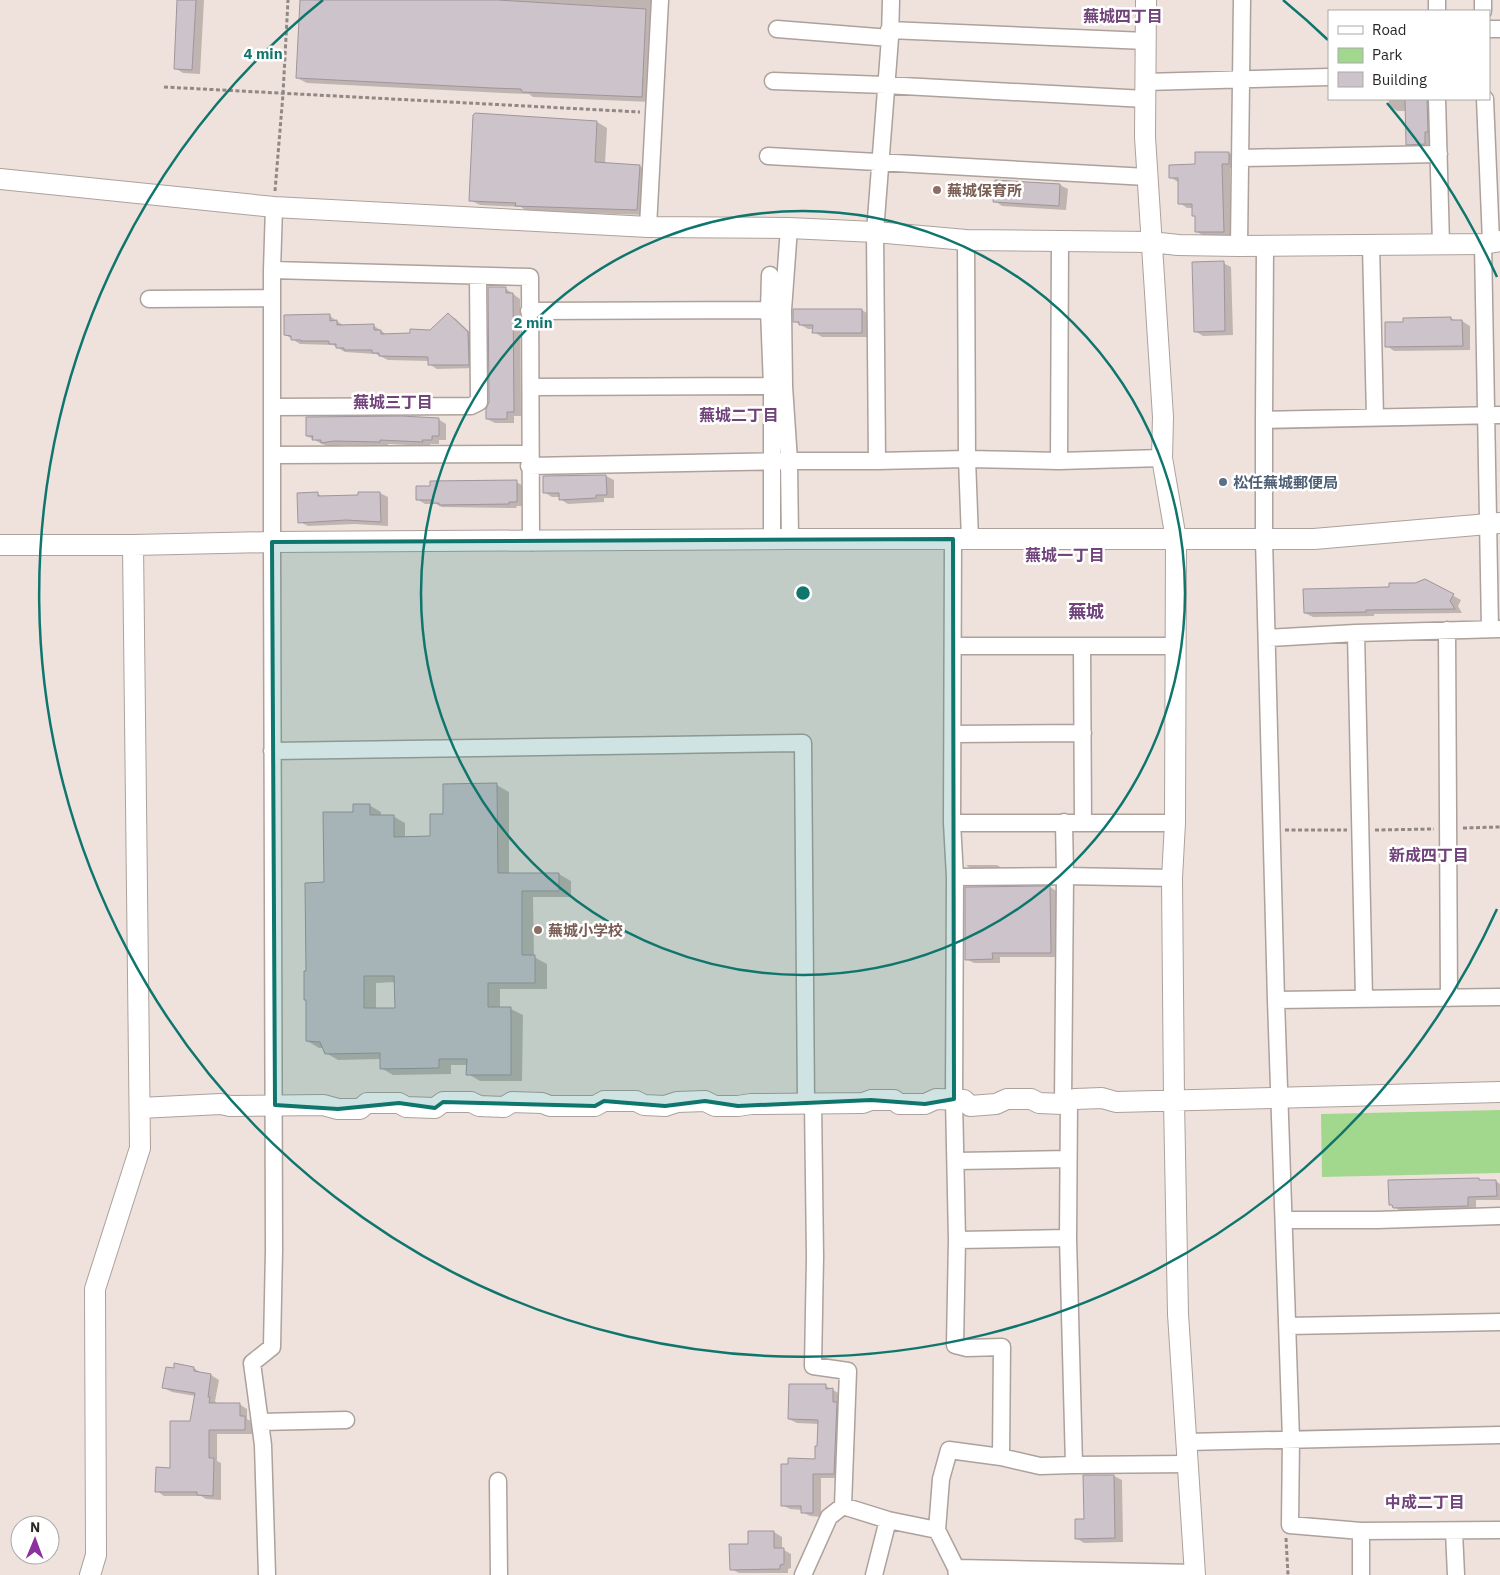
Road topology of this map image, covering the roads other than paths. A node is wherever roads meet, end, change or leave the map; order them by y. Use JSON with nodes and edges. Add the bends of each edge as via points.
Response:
{"nodes":[{"id":1,"x":660,"y":0,"type":"edge"},
{"id":2,"x":891,"y":0,"type":"edge"},
{"id":3,"x":1146,"y":0,"type":"edge"},
{"id":4,"x":1242,"y":0,"type":"edge"},
{"id":5,"x":777,"y":29,"type":"dead end"},
{"id":6,"x":889,"y":34,"type":"junction"},
{"id":7,"x":1146,"y":41,"type":"junction"},
{"id":8,"x":1328,"y":77,"type":"edge"},
{"id":9,"x":1242,"y":79,"type":"junction"},
{"id":10,"x":773,"y":81,"type":"dead end"},
{"id":11,"x":885,"y":85,"type":"junction"},
{"id":12,"x":1145,"y":90,"type":"junction"},
{"id":13,"x":1437,"y":100,"type":"edge"},
{"id":14,"x":1490,"y":109,"type":"edge"},
{"id":15,"x":1439,"y":154,"type":"junction"},
{"id":16,"x":768,"y":156,"type":"dead end"},
{"id":17,"x":1241,"y":158,"type":"junction"},
{"id":18,"x":880,"y":162,"type":"junction"},
{"id":19,"x":1147,"y":177,"type":"junction"},
{"id":20,"x":0,"y":179,"type":"edge"},
{"id":21,"x":274,"y":207,"type":"junction"},
{"id":22,"x":648,"y":227,"type":"junction"},
{"id":23,"x":789,"y":228,"type":"junction"},
{"id":24,"x":875,"y":232,"type":"junction"},
{"id":25,"x":966,"y":240,"type":"junction"},
{"id":26,"x":1060,"y":241,"type":"junction"},
{"id":27,"x":1151,"y":242,"type":"junction"},
{"id":28,"x":1492,"y":242,"type":"edge"},
{"id":29,"x":1441,"y":244,"type":"junction"},
{"id":30,"x":1371,"y":245,"type":"junction"},
{"id":31,"x":1239,"y":246,"type":"junction"},
{"id":32,"x":1265,"y":246,"type":"junction"},
{"id":33,"x":272,"y":270,"type":"junction"},
{"id":34,"x":770,"y":275,"type":"dead end"},
{"id":35,"x":478,"y":276,"type":"junction"},
{"id":36,"x":272,"y":298,"type":"junction"},
{"id":37,"x":149,"y":299,"type":"dead end"},
{"id":38,"x":776,"y":310,"type":"junction"},
{"id":39,"x":529,"y":311,"type":"junction"},
{"id":40,"x":778,"y":386,"type":"junction"},
{"id":41,"x":531,"y":387,"type":"junction"},
{"id":42,"x":272,"y":407,"type":"junction"},
{"id":43,"x":1493,"y":415,"type":"edge"},
{"id":44,"x":1374,"y":418,"type":"junction"},
{"id":45,"x":1264,"y":420,"type":"junction"},
{"id":46,"x":272,"y":455,"type":"junction"},
{"id":47,"x":1162,"y":458,"type":"junction"},
{"id":48,"x":966,"y":459,"type":"junction"},
{"id":49,"x":529,"y":460,"type":"junction"},
{"id":50,"x":772,"y":461,"type":"junction"},
{"id":51,"x":789,"y":461,"type":"junction"},
{"id":52,"x":877,"y":461,"type":"junction"},
{"id":53,"x":1059,"y":461,"type":"junction"},
{"id":54,"x":1495,"y":523,"type":"edge"},
{"id":55,"x":781,"y":539,"type":"junction"},
{"id":56,"x":962,"y":539,"type":"junction"},
{"id":57,"x":1176,"y":539,"type":"junction"},
{"id":58,"x":1264,"y":539,"type":"junction"},
{"id":59,"x":272,"y":542,"type":"junction"},
{"id":60,"x":531,"y":542,"type":"junction"},
{"id":61,"x":0,"y":545,"type":"edge"},
{"id":62,"x":133,"y":545,"type":"junction"},
{"id":63,"x":1495,"y":629,"type":"edge"},
{"id":64,"x":1447,"y":630,"type":"junction"},
{"id":65,"x":1356,"y":633,"type":"junction"},
{"id":66,"x":1268,"y":638,"type":"junction"},
{"id":67,"x":953,"y":646,"type":"junction"},
{"id":68,"x":1082,"y":646,"type":"junction"},
{"id":69,"x":1176,"y":646,"type":"junction"},
{"id":70,"x":1083,"y":733,"type":"junction"},
{"id":71,"x":952,"y":734,"type":"junction"},
{"id":72,"x":272,"y":751,"type":"junction"},
{"id":73,"x":1064,"y":822,"type":"junction"},
{"id":74,"x":1083,"y":822,"type":"junction"},
{"id":75,"x":1175,"y":823,"type":"junction"},
{"id":76,"x":952,"y":824,"type":"junction"},
{"id":77,"x":1064,"y":876,"type":"junction"},
{"id":78,"x":955,"y":877,"type":"junction"},
{"id":79,"x":1172,"y":878,"type":"junction"},
{"id":80,"x":1500,"y":997,"type":"edge"},
{"id":81,"x":1364,"y":998,"type":"junction"},
{"id":82,"x":1449,"y":998,"type":"junction"},
{"id":83,"x":1276,"y":1000,"type":"junction"},
{"id":84,"x":1500,"y":1092,"type":"edge"},
{"id":85,"x":1280,"y":1098,"type":"junction"},
{"id":86,"x":954,"y":1099,"type":"junction"},
{"id":87,"x":1174,"y":1100,"type":"junction"},
{"id":88,"x":810,"y":1103,"type":"junction"},
{"id":89,"x":1066,"y":1103,"type":"junction"},
{"id":90,"x":275,"y":1105,"type":"junction"},
{"id":91,"x":140,"y":1108,"type":"junction"},
{"id":92,"x":1068,"y":1159,"type":"junction"},
{"id":93,"x":956,"y":1161,"type":"junction"},
{"id":94,"x":1500,"y":1216,"type":"edge"},
{"id":95,"x":1284,"y":1220,"type":"junction"},
{"id":96,"x":1068,"y":1238,"type":"junction"},
{"id":97,"x":956,"y":1240,"type":"junction"},
{"id":98,"x":1500,"y":1322,"type":"edge"},
{"id":99,"x":1287,"y":1326,"type":"junction"},
{"id":100,"x":346,"y":1420,"type":"dead end"},
{"id":101,"x":260,"y":1422,"type":"junction"},
{"id":102,"x":1500,"y":1435,"type":"edge"},
{"id":103,"x":1291,"y":1439,"type":"junction"},
{"id":104,"x":1186,"y":1442,"type":"junction"},
{"id":105,"x":1002,"y":1457,"type":"junction"},
{"id":106,"x":1188,"y":1464,"type":"junction"},
{"id":107,"x":1074,"y":1465,"type":"junction"},
{"id":108,"x":498,"y":1481,"type":"dead end"},
{"id":109,"x":843,"y":1506,"type":"junction"},
{"id":110,"x":888,"y":1520,"type":"junction"},
{"id":111,"x":937,"y":1530,"type":"junction"},
{"id":112,"x":1500,"y":1530,"type":"edge"},
{"id":113,"x":1361,"y":1531,"type":"junction"},
{"id":114,"x":1454,"y":1531,"type":"junction"},
{"id":115,"x":957,"y":1572,"type":"edge"},
{"id":116,"x":1114,"y":1573,"type":"edge"},
{"id":117,"x":1195,"y":1574,"type":"edge"},
{"id":118,"x":90,"y":1575,"type":"edge"},
{"id":119,"x":267,"y":1575,"type":"edge"},
{"id":120,"x":499,"y":1575,"type":"edge"},
{"id":121,"x":803,"y":1575,"type":"edge"},
{"id":122,"x":874,"y":1575,"type":"edge"},
{"id":123,"x":1361,"y":1575,"type":"edge"},
{"id":124,"x":1456,"y":1575,"type":"edge"}],
"edges":[{"from":1,"to":22,"type":"street"},
{"from":2,"to":6,"type":"street"},
{"from":3,"to":7,"type":"street"},
{"from":4,"to":9,"type":"street"},
{"from":5,"to":6,"type":"street"},
{"from":6,"to":7,"type":"street"},
{"from":6,"to":11,"type":"street"},
{"from":7,"to":12,"type":"street"},
{"from":8,"to":9,"type":"street"},
{"from":9,"to":12,"type":"street"},
{"from":9,"to":17,"type":"street"},
{"from":10,"to":11,"type":"street"},
{"from":11,"to":12,"type":"street"},
{"from":11,"to":18,"type":"street"},
{"from":12,"to":19,"type":"street"},
{"from":13,"to":15,"type":"street"},
{"from":14,"to":28,"type":"street"},
{"from":15,"to":17,"type":"street"},
{"from":15,"to":29,"type":"street"},
{"from":16,"to":18,"type":"street"},
{"from":17,"to":31,"type":"street"},
{"from":18,"to":19,"type":"street"},
{"from":18,"to":24,"type":"street"},
{"from":19,"to":27,"type":"street"},
{"from":20,"to":21,"type":"street"},
{"from":21,"to":22,"type":"street"},
{"from":21,"to":33,"type":"street"},
{"from":22,"to":23,"type":"street"},
{"from":23,"to":24,"type":"street"},
{"from":23,"to":38,"type":"street"},
{"from":24,"to":25,"type":"street"},
{"from":24,"to":52,"type":"street"},
{"from":25,"to":26,"type":"street"},
{"from":25,"to":48,"type":"street"},
{"from":26,"to":27,"type":"street"},
{"from":26,"to":53,"type":"street"},
{"from":27,"to":31,"type":"street"},
{"from":27,"to":47,"type":"street","via":[[1163,417]]},
{"from":28,"to":29,"type":"street"},
{"from":28,"to":43,"type":"street"},
{"from":29,"to":30,"type":"street"},
{"from":30,"to":32,"type":"street"},
{"from":30,"to":44,"type":"street"},
{"from":31,"to":32,"type":"street"},
{"from":32,"to":45,"type":"street"},
{"from":33,"to":35,"type":"street"},
{"from":33,"to":36,"type":"street"},
{"from":34,"to":38,"type":"street"},
{"from":35,"to":39,"type":"street","via":[[530,277]]},
{"from":35,"to":42,"type":"street","via":[[479,402],[471,406]]},
{"from":36,"to":37,"type":"street"},
{"from":36,"to":42,"type":"street"},
{"from":38,"to":39,"type":"street"},
{"from":38,"to":40,"type":"street"},
{"from":39,"to":41,"type":"street"},
{"from":40,"to":41,"type":"street"},
{"from":40,"to":50,"type":"street"},
{"from":40,"to":51,"type":"street"},
{"from":41,"to":49,"type":"street"},
{"from":42,"to":46,"type":"street"},
{"from":43,"to":44,"type":"street"},
{"from":43,"to":54,"type":"street"},
{"from":44,"to":45,"type":"street"},
{"from":45,"to":58,"type":"street"},
{"from":46,"to":49,"type":"street"},
{"from":46,"to":59,"type":"street"},
{"from":47,"to":53,"type":"street"},
{"from":47,"to":57,"type":"street"},
{"from":48,"to":52,"type":"street"},
{"from":48,"to":53,"type":"street"},
{"from":48,"to":56,"type":"street"},
{"from":49,"to":50,"type":"street"},
{"from":49,"to":60,"type":"street"},
{"from":50,"to":51,"type":"street"},
{"from":50,"to":55,"type":"street"},
{"from":51,"to":52,"type":"street"},
{"from":51,"to":55,"type":"street"},
{"from":54,"to":58,"type":"street","via":[[1314,539]]},
{"from":54,"to":63,"type":"street"},
{"from":55,"to":56,"type":"street"},
{"from":55,"to":60,"type":"street"},
{"from":56,"to":57,"type":"street"},
{"from":56,"to":67,"type":"street"},
{"from":57,"to":58,"type":"street"},
{"from":57,"to":69,"type":"street"},
{"from":58,"to":66,"type":"street"},
{"from":59,"to":60,"type":"street"},
{"from":59,"to":62,"type":"street"},
{"from":59,"to":72,"type":"street"},
{"from":61,"to":62,"type":"street"},
{"from":62,"to":91,"type":"street"},
{"from":63,"to":64,"type":"street"},
{"from":64,"to":65,"type":"street"},
{"from":64,"to":82,"type":"street"},
{"from":65,"to":66,"type":"street"},
{"from":65,"to":81,"type":"street"},
{"from":66,"to":83,"type":"street"},
{"from":67,"to":68,"type":"street"},
{"from":67,"to":71,"type":"street"},
{"from":68,"to":69,"type":"street"},
{"from":68,"to":70,"type":"street"},
{"from":69,"to":75,"type":"street"},
{"from":70,"to":71,"type":"street"},
{"from":70,"to":74,"type":"street"},
{"from":71,"to":76,"type":"street"},
{"from":72,"to":88,"type":"street","via":[[803,743]]},
{"from":72,"to":90,"type":"street"},
{"from":73,"to":74,"type":"street"},
{"from":73,"to":76,"type":"street"},
{"from":73,"to":77,"type":"street"},
{"from":74,"to":75,"type":"street"},
{"from":75,"to":79,"type":"street"},
{"from":76,"to":78,"type":"street"},
{"from":77,"to":78,"type":"street"},
{"from":77,"to":79,"type":"street"},
{"from":77,"to":89,"type":"street"},
{"from":78,"to":86,"type":"street"},
{"from":79,"to":87,"type":"street"},
{"from":80,"to":82,"type":"street"},
{"from":81,"to":82,"type":"street"},
{"from":81,"to":83,"type":"street"},
{"from":83,"to":85,"type":"street"},
{"from":84,"to":85,"type":"street"},
{"from":85,"to":87,"type":"street"},
{"from":85,"to":95,"type":"street"},
{"from":86,"to":88,"type":"street","via":[[936,1099],[924,1104],[899,1104],[894,1100],[870,1100],[863,1104]]},
{"from":86,"to":89,"type":"street","via":[[964,1100],[970,1106],[996,1104],[1007,1099]]},
{"from":86,"to":93,"type":"street"},
{"from":87,"to":89,"type":"street","via":[[1116,1102],[1102,1098],[1075,1099]]},
{"from":87,"to":104,"type":"street","via":[[1178,1314]]},
{"from":88,"to":90,"type":"street","via":[[715,1106],[706,1101],[658,1106],[636,1101],[604,1100],[595,1106],[512,1102],[504,1107],[443,1102],[435,1108],[367,1103],[360,1109]]},
{"from":88,"to":109,"type":"street","via":[[815,1257],[813,1366],[848,1371]]},
{"from":89,"to":92,"type":"street"},
{"from":90,"to":91,"type":"street"},
{"from":90,"to":101,"type":"street","via":[[272,1348],[252,1363]]},
{"from":91,"to":118,"type":"street","via":[[140,1148],[95,1289],[96,1555]]},
{"from":92,"to":93,"type":"street"},
{"from":92,"to":96,"type":"street"},
{"from":93,"to":97,"type":"street"},
{"from":94,"to":95,"type":"street"},
{"from":95,"to":99,"type":"street"},
{"from":96,"to":97,"type":"street"},
{"from":96,"to":107,"type":"street"},
{"from":97,"to":105,"type":"street","via":[[955,1345],[1002,1347]]},
{"from":98,"to":99,"type":"street"},
{"from":99,"to":103,"type":"street"},
{"from":100,"to":101,"type":"street"},
{"from":101,"to":119,"type":"street"},
{"from":102,"to":103,"type":"street"},
{"from":103,"to":104,"type":"street"},
{"from":103,"to":113,"type":"street","via":[[1290,1524]]},
{"from":104,"to":106,"type":"street"},
{"from":105,"to":107,"type":"street","via":[[1040,1466]]},
{"from":105,"to":111,"type":"street","via":[[949,1450],[941,1478]]},
{"from":106,"to":107,"type":"street"},
{"from":106,"to":117,"type":"street"},
{"from":108,"to":120,"type":"street"},
{"from":109,"to":110,"type":"street"},
{"from":109,"to":121,"type":"street","via":[[829,1517]]},
{"from":110,"to":111,"type":"street"},
{"from":110,"to":122,"type":"street"},
{"from":111,"to":115,"type":"street"},
{"from":112,"to":114,"type":"street"},
{"from":113,"to":114,"type":"street"},
{"from":113,"to":123,"type":"street"},
{"from":114,"to":124,"type":"street"},
{"from":115,"to":116,"type":"street"},
{"from":116,"to":117,"type":"street"}]}
